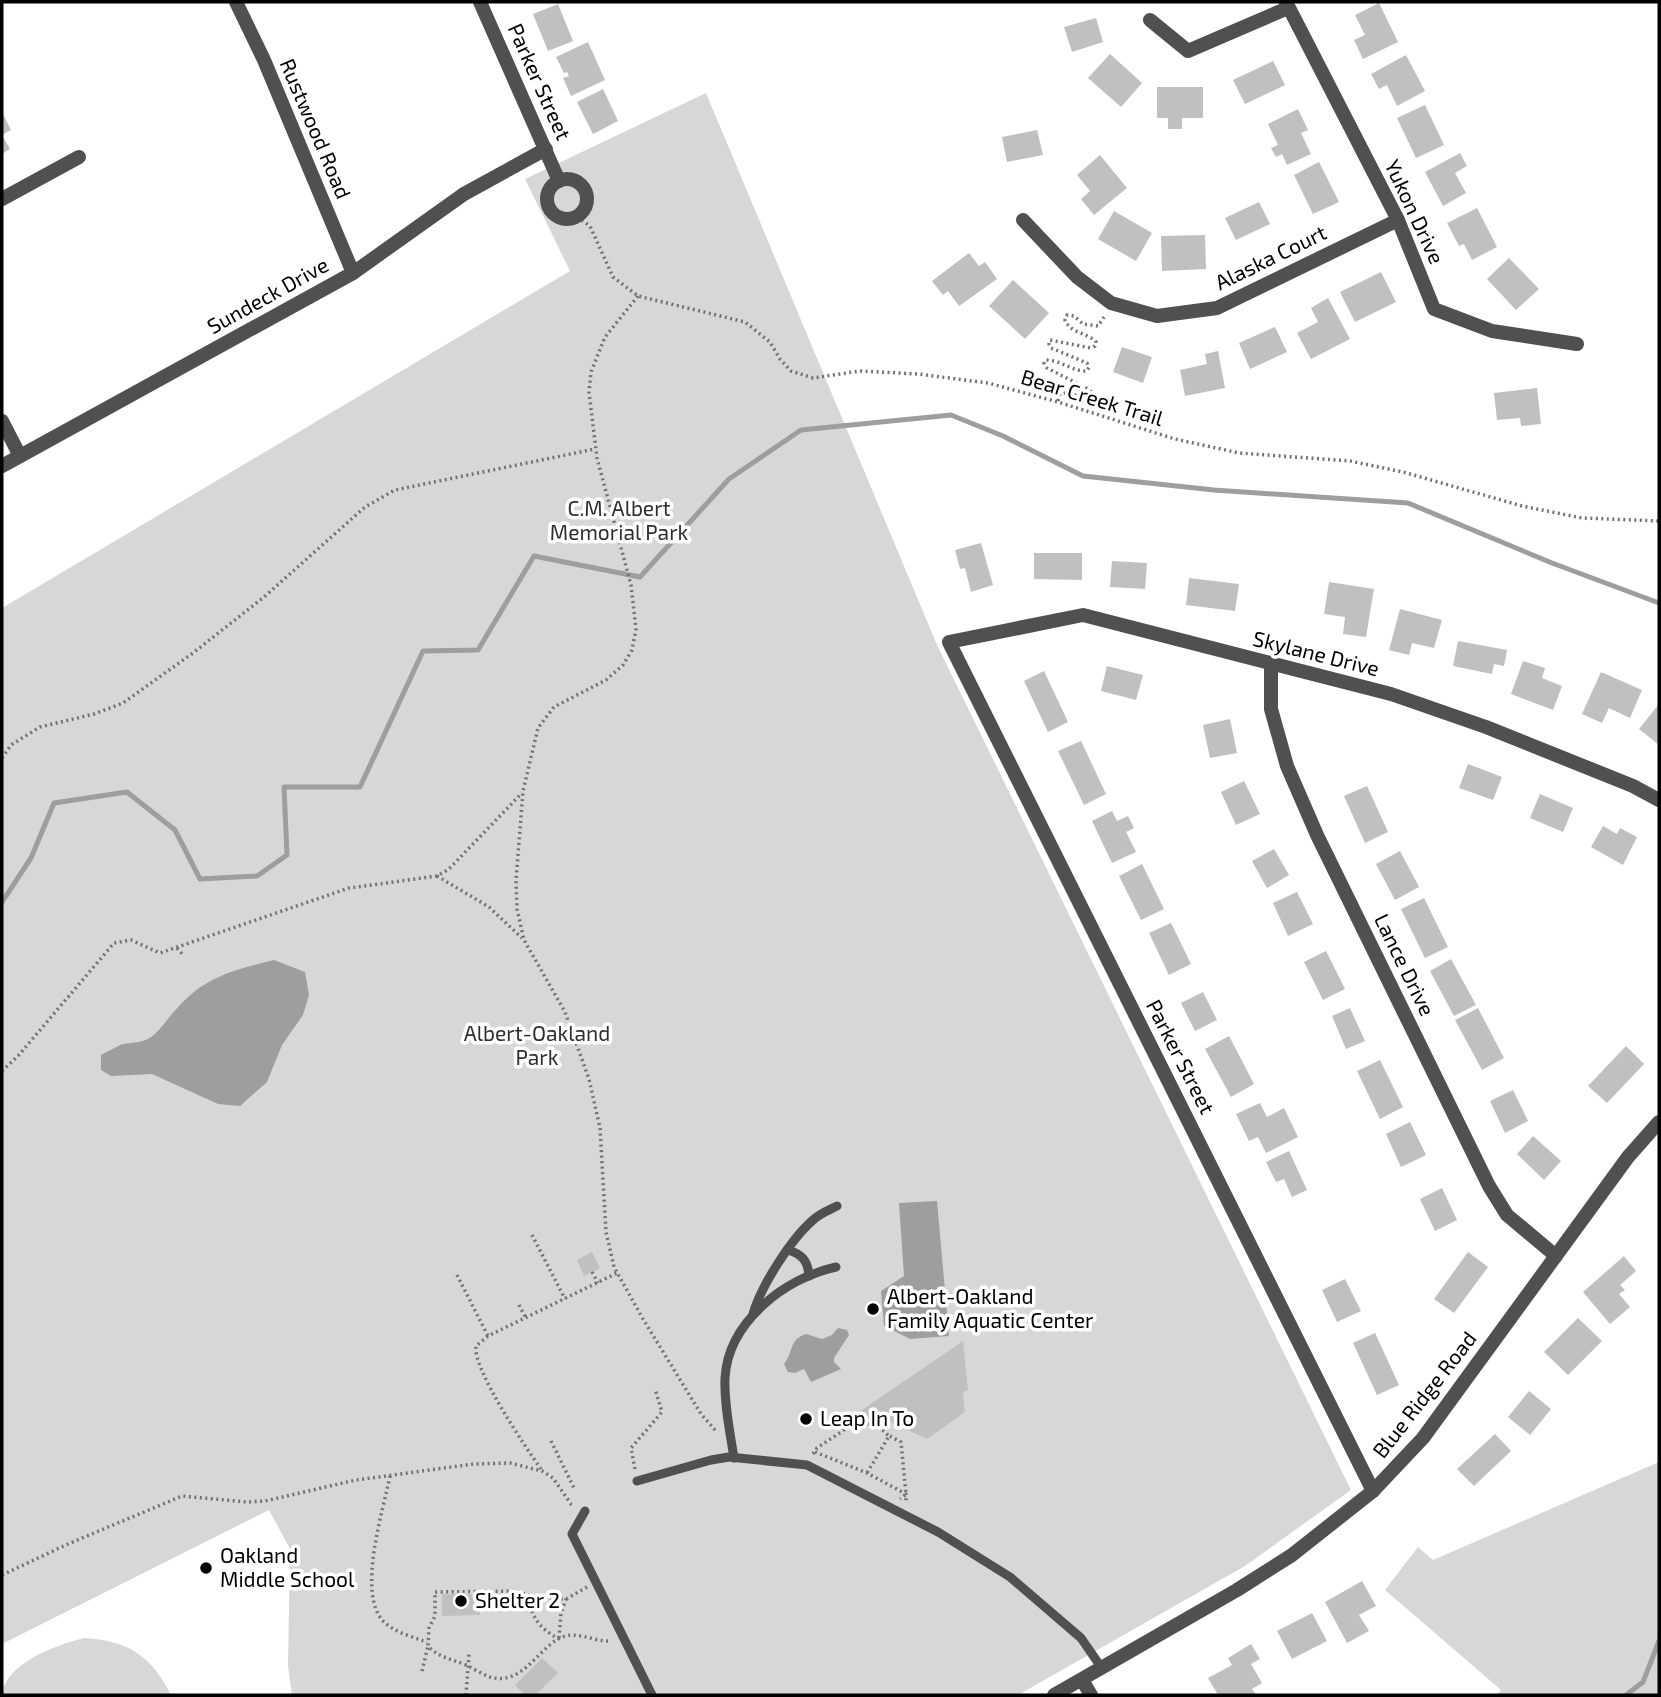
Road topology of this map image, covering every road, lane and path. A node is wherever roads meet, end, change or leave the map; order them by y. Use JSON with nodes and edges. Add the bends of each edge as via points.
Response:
{"nodes":[{"id":1,"x":236,"y":2,"type":"edge"},
{"id":2,"x":480,"y":2,"type":"edge"},
{"id":3,"x":1287,"y":5,"type":"edge"},
{"id":4,"x":1150,"y":20,"type":"dead end"},
{"id":5,"x":547,"y":149,"type":"junction"},
{"id":6,"x":79,"y":157,"type":"dead end"},
{"id":7,"x":559,"y":181,"type":"junction"},
{"id":8,"x":2,"y":199,"type":"edge"},
{"id":9,"x":577,"y":217,"type":"junction"},
{"id":10,"x":1023,"y":220,"type":"dead end"},
{"id":11,"x":1398,"y":220,"type":"junction"},
{"id":12,"x":353,"y":273,"type":"junction"},
{"id":13,"x":638,"y":296,"type":"junction"},
{"id":14,"x":1111,"y":303,"type":"junction"},
{"id":15,"x":1577,"y":344,"type":"dead end"},
{"id":16,"x":1058,"y":401,"type":"junction"},
{"id":17,"x":2,"y":421,"type":"edge"},
{"id":18,"x":596,"y":449,"type":"junction"},
{"id":19,"x":20,"y":456,"type":"junction"},
{"id":20,"x":2,"y":466,"type":"edge"},
{"id":21,"x":1659,"y":521,"type":"edge"},
{"id":22,"x":949,"y":642,"type":"joint"},
{"id":23,"x":1271,"y":664,"type":"junction"},
{"id":24,"x":2,"y":758,"type":"edge"},
{"id":25,"x":523,"y":791,"type":"junction"},
{"id":26,"x":1659,"y":800,"type":"edge"},
{"id":27,"x":437,"y":876,"type":"junction"},
{"id":28,"x":524,"y":940,"type":"junction"},
{"id":29,"x":177,"y":948,"type":"junction"},
{"id":30,"x":184,"y":956,"type":"dead end"},
{"id":31,"x":2,"y":1071,"type":"edge"},
{"id":32,"x":1659,"y":1122,"type":"edge"},
{"id":33,"x":837,"y":1206,"type":"dead end"},
{"id":34,"x":532,"y":1235,"type":"dead end"},
{"id":35,"x":788,"y":1250,"type":"junction"},
{"id":36,"x":1556,"y":1256,"type":"junction"},
{"id":37,"x":836,"y":1267,"type":"dead end"},
{"id":38,"x":592,"y":1272,"type":"dead end"},
{"id":39,"x":618,"y":1273,"type":"junction"},
{"id":40,"x":457,"y":1275,"type":"dead end"},
{"id":41,"x":809,"y":1276,"type":"junction"},
{"id":42,"x":598,"y":1283,"type":"junction"},
{"id":43,"x":565,"y":1299,"type":"junction"},
{"id":44,"x":519,"y":1305,"type":"dead end"},
{"id":45,"x":753,"y":1314,"type":"junction"},
{"id":46,"x":526,"y":1318,"type":"junction"},
{"id":47,"x":488,"y":1336,"type":"junction"},
{"id":48,"x":654,"y":1389,"type":"dead end"},
{"id":49,"x":890,"y":1436,"type":"junction"},
{"id":50,"x":551,"y":1441,"type":"dead end"},
{"id":51,"x":731,"y":1458,"type":"junction"},
{"id":52,"x":807,"y":1465,"type":"junction"},
{"id":53,"x":542,"y":1471,"type":"junction"},
{"id":54,"x":867,"y":1473,"type":"dead end"},
{"id":55,"x":390,"y":1476,"type":"junction"},
{"id":56,"x":637,"y":1481,"type":"joint"},
{"id":57,"x":575,"y":1490,"type":"dead end"},
{"id":58,"x":1373,"y":1491,"type":"junction"},
{"id":59,"x":906,"y":1494,"type":"dead end"},
{"id":60,"x":377,"y":1510,"type":"dead end"},
{"id":61,"x":383,"y":1511,"type":"junction"},
{"id":62,"x":585,"y":1511,"type":"joint"},
{"id":63,"x":2,"y":1575,"type":"edge"},
{"id":64,"x":596,"y":1583,"type":"junction"},
{"id":65,"x":487,"y":1591,"type":"junction"},
{"id":66,"x":528,"y":1595,"type":"junction"},
{"id":67,"x":566,"y":1599,"type":"junction"},
{"id":68,"x":480,"y":1608,"type":"dead end"},
{"id":69,"x":621,"y":1634,"type":"junction"},
{"id":70,"x":559,"y":1639,"type":"junction"},
{"id":71,"x":428,"y":1644,"type":"junction"},
{"id":72,"x":469,"y":1653,"type":"dead end"},
{"id":73,"x":470,"y":1667,"type":"junction"},
{"id":74,"x":1101,"y":1667,"type":"junction"},
{"id":75,"x":422,"y":1671,"type":"dead end"},
{"id":76,"x":1082,"y":1680,"type":"junction"},
{"id":77,"x":466,"y":1695,"type":"edge"},
{"id":78,"x":652,"y":1695,"type":"edge"},
{"id":79,"x":1054,"y":1695,"type":"edge"},
{"id":80,"x":1091,"y":1695,"type":"edge"}],
"edges":[{"from":1,"to":12,"type":"street","name":"Rustwood Road"},
{"from":2,"to":5,"type":"street","name":"Parker Street"},
{"from":3,"to":4,"type":"street","via":[[1188,51]]},
{"from":3,"to":11,"type":"street","name":"Yukon Drive"},
{"from":5,"to":7,"type":"street","name":"Parker Street"},
{"from":5,"to":12,"type":"street","name":"Sundeck Drive","via":[[464,194]]},
{"from":6,"to":8,"type":"street"},
{"from":7,"to":9,"type":"street","via":[[573,180],[587,194],[586,207]]},
{"from":7,"to":9,"type":"street","via":[[547,195],[549,208],[557,217]]},
{"from":9,"to":13,"type":"path","name":"Bear Creek Trail","via":[[590,226],[613,277]]},
{"from":10,"to":14,"type":"street","name":"Alaska Court","via":[[1077,277]]},
{"from":11,"to":14,"type":"street","name":"Alaska Court","via":[[1217,308],[1157,316]]},
{"from":11,"to":15,"type":"street","name":"Yukon Drive","via":[[1433,309],[1492,331]]},
{"from":12,"to":19,"type":"street","name":"Sundeck Drive"},
{"from":13,"to":16,"type":"path","name":"Bear Creek Trail","via":[[745,322],[770,342],[791,371],[813,378],[860,371],[918,374],[988,383]]},
{"from":13,"to":18,"type":"path","via":[[605,337],[591,372]]},
{"from":14,"to":16,"type":"path","via":[[1097,326],[1083,324],[1074,316],[1067,315],[1065,320],[1073,330],[1093,338],[1095,346],[1050,340],[1051,348],[1089,367],[1082,372],[1046,360],[1047,368],[1092,395],[1060,394]]},
{"from":16,"to":21,"type":"path","name":"Bear Creek Trail","via":[[1175,439],[1239,453],[1350,461],[1582,518]]},
{"from":17,"to":19,"type":"street"},
{"from":18,"to":24,"type":"path","via":[[395,490],[365,507],[264,597],[123,703],[40,727],[11,745]]},
{"from":18,"to":25,"type":"path","via":[[631,584],[636,629],[632,650],[623,666],[606,680],[554,707],[538,728]]},
{"from":19,"to":20,"type":"street","name":"Sundeck Drive"},
{"from":22,"to":23,"type":"street","name":"Skylane Drive","via":[[1083,615]]},
{"from":22,"to":58,"type":"street","name":"Parker Street"},
{"from":23,"to":26,"type":"street","name":"Skylane Drive","via":[[1391,694],[1486,727]]},
{"from":23,"to":36,"type":"street","name":"Lance Drive","via":[[1271,709],[1287,766],[1317,835],[1489,1186],[1507,1215]]},
{"from":25,"to":27,"type":"path"},
{"from":25,"to":28,"type":"path","via":[[516,880]]},
{"from":27,"to":28,"type":"path","via":[[489,907]]},
{"from":27,"to":29,"type":"path","via":[[349,888]]},
{"from":28,"to":39,"type":"path","via":[[565,1012],[589,1079],[600,1128],[606,1232]]},
{"from":29,"to":30,"type":"path"},
{"from":29,"to":31,"type":"path","via":[[160,953],[131,940],[114,943]]},
{"from":32,"to":36,"type":"street","name":"Blue Ridge Road"},
{"from":33,"to":35,"type":"lane","via":[[813,1219]]},
{"from":34,"to":43,"type":"path"},
{"from":35,"to":41,"type":"lane","via":[[805,1261]]},
{"from":35,"to":45,"type":"lane"},
{"from":36,"to":58,"type":"street","name":"Blue Ridge Road","via":[[1431,1428]]},
{"from":37,"to":41,"type":"lane"},
{"from":38,"to":42,"type":"path"},
{"from":39,"to":42,"type":"path"},
{"from":39,"to":51,"type":"path"},
{"from":40,"to":47,"type":"path"},
{"from":41,"to":45,"type":"lane"},
{"from":42,"to":43,"type":"path"},
{"from":43,"to":46,"type":"path"},
{"from":44,"to":46,"type":"path"},
{"from":45,"to":51,"type":"lane","via":[[737,1337],[725,1378]]},
{"from":46,"to":47,"type":"path"},
{"from":47,"to":53,"type":"path","via":[[475,1354]]},
{"from":48,"to":56,"type":"path","via":[[662,1412],[631,1448]]},
{"from":49,"to":52,"type":"path","via":[[878,1426],[856,1422],[817,1448]]},
{"from":49,"to":54,"type":"path"},
{"from":49,"to":59,"type":"path","via":[[901,1441]]},
{"from":50,"to":57,"type":"path"},
{"from":51,"to":52,"type":"lane"},
{"from":51,"to":56,"type":"lane"},
{"from":52,"to":74,"type":"lane","via":[[938,1532],[1010,1577],[1081,1638]]},
{"from":53,"to":55,"type":"path","via":[[498,1463]]},
{"from":53,"to":62,"type":"path","via":[[553,1478],[571,1504]]},
{"from":55,"to":61,"type":"path"},
{"from":55,"to":63,"type":"path","via":[[355,1479],[256,1502],[182,1496]]},
{"from":58,"to":74,"type":"street","name":"Blue Ridge Road","via":[[1292,1555]]},
{"from":60,"to":61,"type":"path"},
{"from":61,"to":71,"type":"path","via":[[372,1574],[377,1614],[385,1623]]},
{"from":62,"to":64,"type":"lane","via":[[572,1534]]},
{"from":64,"to":67,"type":"path"},
{"from":64,"to":69,"type":"lane"},
{"from":65,"to":66,"type":"path"},
{"from":65,"to":68,"type":"path","via":[[487,1609]]},
{"from":65,"to":71,"type":"path","via":[[435,1592]]},
{"from":66,"to":67,"type":"path"},
{"from":66,"to":70,"type":"path","via":[[536,1622]]},
{"from":67,"to":70,"type":"path"},
{"from":69,"to":70,"type":"path","via":[[610,1642],[578,1634]]},
{"from":69,"to":78,"type":"lane"},
{"from":70,"to":73,"type":"path","via":[[526,1671],[511,1677],[498,1679]]},
{"from":71,"to":73,"type":"path","via":[[441,1657]]},
{"from":71,"to":75,"type":"path"},
{"from":72,"to":73,"type":"path"},
{"from":73,"to":77,"type":"path"},
{"from":74,"to":76,"type":"street","name":"Blue Ridge Road"},
{"from":76,"to":79,"type":"street","name":"Blue Ridge Road"},
{"from":76,"to":80,"type":"street"}]}
